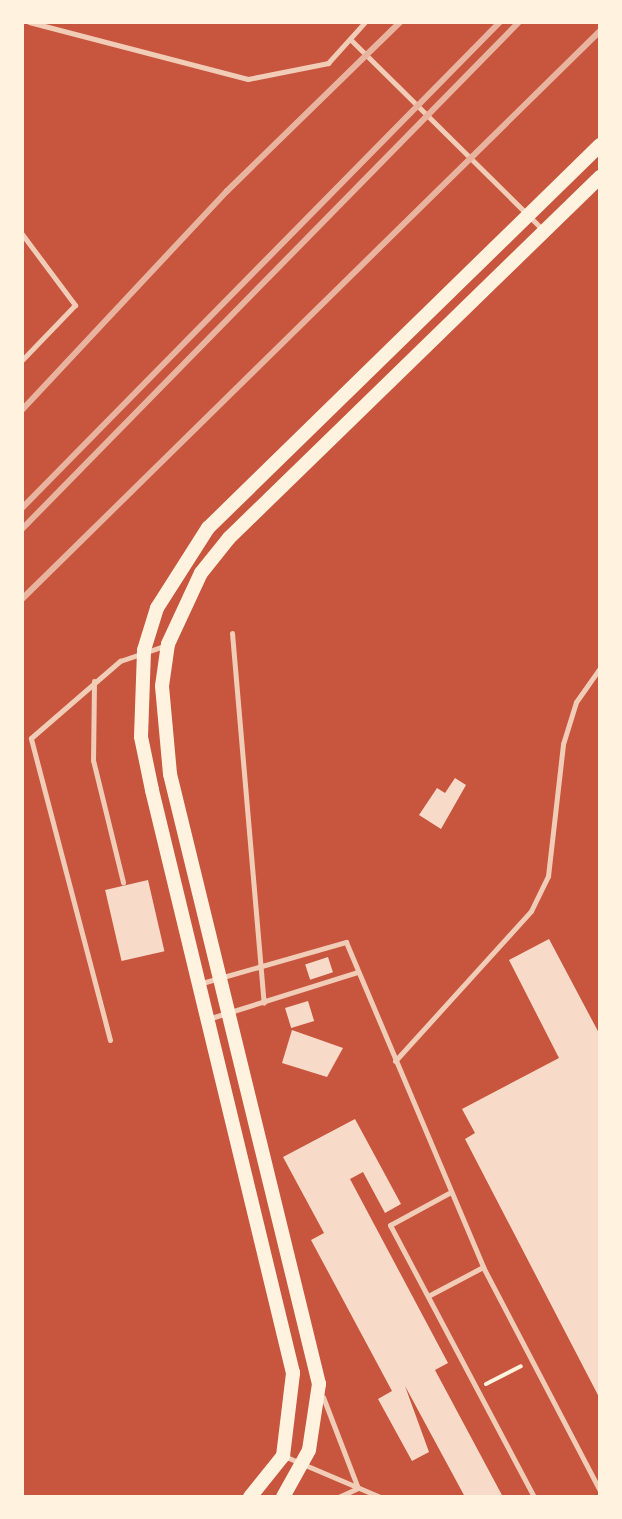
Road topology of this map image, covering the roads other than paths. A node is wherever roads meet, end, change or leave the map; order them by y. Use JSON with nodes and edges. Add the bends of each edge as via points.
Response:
{"nodes":[{"id":1,"x":29,"y":22,"type":"edge"},
{"id":2,"x":365,"y":22,"type":"edge"},
{"id":3,"x":350,"y":39,"type":"junction"},
{"id":4,"x":600,"y":145,"type":"edge"},
{"id":5,"x":600,"y":177,"type":"edge"},
{"id":6,"x":528,"y":215,"type":"junction"},
{"id":7,"x":544,"y":232,"type":"junction"},
{"id":8,"x":22,"y":234,"type":"edge"},
{"id":9,"x":22,"y":360,"type":"edge"},
{"id":10,"x":232,"y":633,"type":"dead end"},
{"id":11,"x":168,"y":644,"type":"junction"},
{"id":12,"x":144,"y":650,"type":"junction"},
{"id":13,"x":600,"y":668,"type":"edge"},
{"id":14,"x":94,"y":680,"type":"junction"},
{"id":15,"x":123,"y":882,"type":"dead end"},
{"id":16,"x":259,"y":967,"type":"junction"},
{"id":17,"x":358,"y":972,"type":"junction"},
{"id":18,"x":221,"y":978,"type":"junction"},
{"id":19,"x":197,"y":984,"type":"junction"},
{"id":20,"x":264,"y":1003,"type":"junction"},
{"id":21,"x":230,"y":1013,"type":"junction"},
{"id":22,"x":206,"y":1019,"type":"junction"},
{"id":23,"x":110,"y":1040,"type":"dead end"},
{"id":24,"x":395,"y":1061,"type":"junction"},
{"id":25,"x":450,"y":1193,"type":"junction"},
{"id":26,"x":483,"y":1267,"type":"junction"},
{"id":27,"x":428,"y":1296,"type":"junction"},
{"id":28,"x":319,"y":1384,"type":"junction"},
{"id":29,"x":283,"y":1456,"type":"junction"},
{"id":30,"x":303,"y":1467,"type":"junction"},
{"id":31,"x":358,"y":1488,"type":"junction"},
{"id":32,"x":600,"y":1491,"type":"edge"},
{"id":33,"x":250,"y":1497,"type":"edge"},
{"id":34,"x":283,"y":1497,"type":"edge"},
{"id":35,"x":339,"y":1497,"type":"edge"},
{"id":36,"x":380,"y":1497,"type":"edge"},
{"id":37,"x":534,"y":1497,"type":"edge"}],
"edges":[{"from":1,"to":3,"type":"lane","via":[[248,79],[328,63]]},
{"from":2,"to":3,"type":"lane"},
{"from":3,"to":6,"type":"lane"},
{"from":4,"to":6,"type":"main road"},
{"from":5,"to":7,"type":"main road"},
{"from":6,"to":7,"type":"lane"},
{"from":6,"to":12,"type":"main road","via":[[208,528],[157,608]]},
{"from":7,"to":11,"type":"main road","via":[[229,538],[201,573]]},
{"from":8,"to":9,"type":"lane","via":[[75,305]]},
{"from":10,"to":16,"type":"lane"},
{"from":11,"to":12,"type":"lane"},
{"from":11,"to":18,"type":"main road","via":[[163,728]]},
{"from":12,"to":14,"type":"lane"},
{"from":12,"to":19,"type":"main road","via":[[141,737]]},
{"from":13,"to":24,"type":"lane","via":[[576,702],[563,744],[548,876],[531,911]]},
{"from":14,"to":15,"type":"lane","via":[[93,760]]},
{"from":14,"to":23,"type":"lane","via":[[31,738]]},
{"from":16,"to":17,"type":"lane","via":[[346,942]]},
{"from":16,"to":18,"type":"lane"},
{"from":16,"to":20,"type":"lane"},
{"from":17,"to":20,"type":"lane"},
{"from":17,"to":24,"type":"lane"},
{"from":18,"to":19,"type":"lane"},
{"from":18,"to":21,"type":"main road"},
{"from":19,"to":22,"type":"main road"},
{"from":20,"to":21,"type":"lane"},
{"from":21,"to":22,"type":"lane"},
{"from":21,"to":28,"type":"main road"},
{"from":22,"to":29,"type":"main road","via":[[293,1373]]},
{"from":24,"to":25,"type":"lane"},
{"from":25,"to":26,"type":"lane"},
{"from":25,"to":27,"type":"lane","via":[[390,1225]]},
{"from":26,"to":27,"type":"lane"},
{"from":26,"to":32,"type":"lane"},
{"from":27,"to":37,"type":"lane"},
{"from":28,"to":30,"type":"main road"},
{"from":28,"to":31,"type":"lane"},
{"from":29,"to":30,"type":"lane"},
{"from":29,"to":33,"type":"main road"},
{"from":30,"to":31,"type":"lane"},
{"from":30,"to":34,"type":"main road"},
{"from":31,"to":35,"type":"lane"},
{"from":31,"to":36,"type":"lane"}]}
